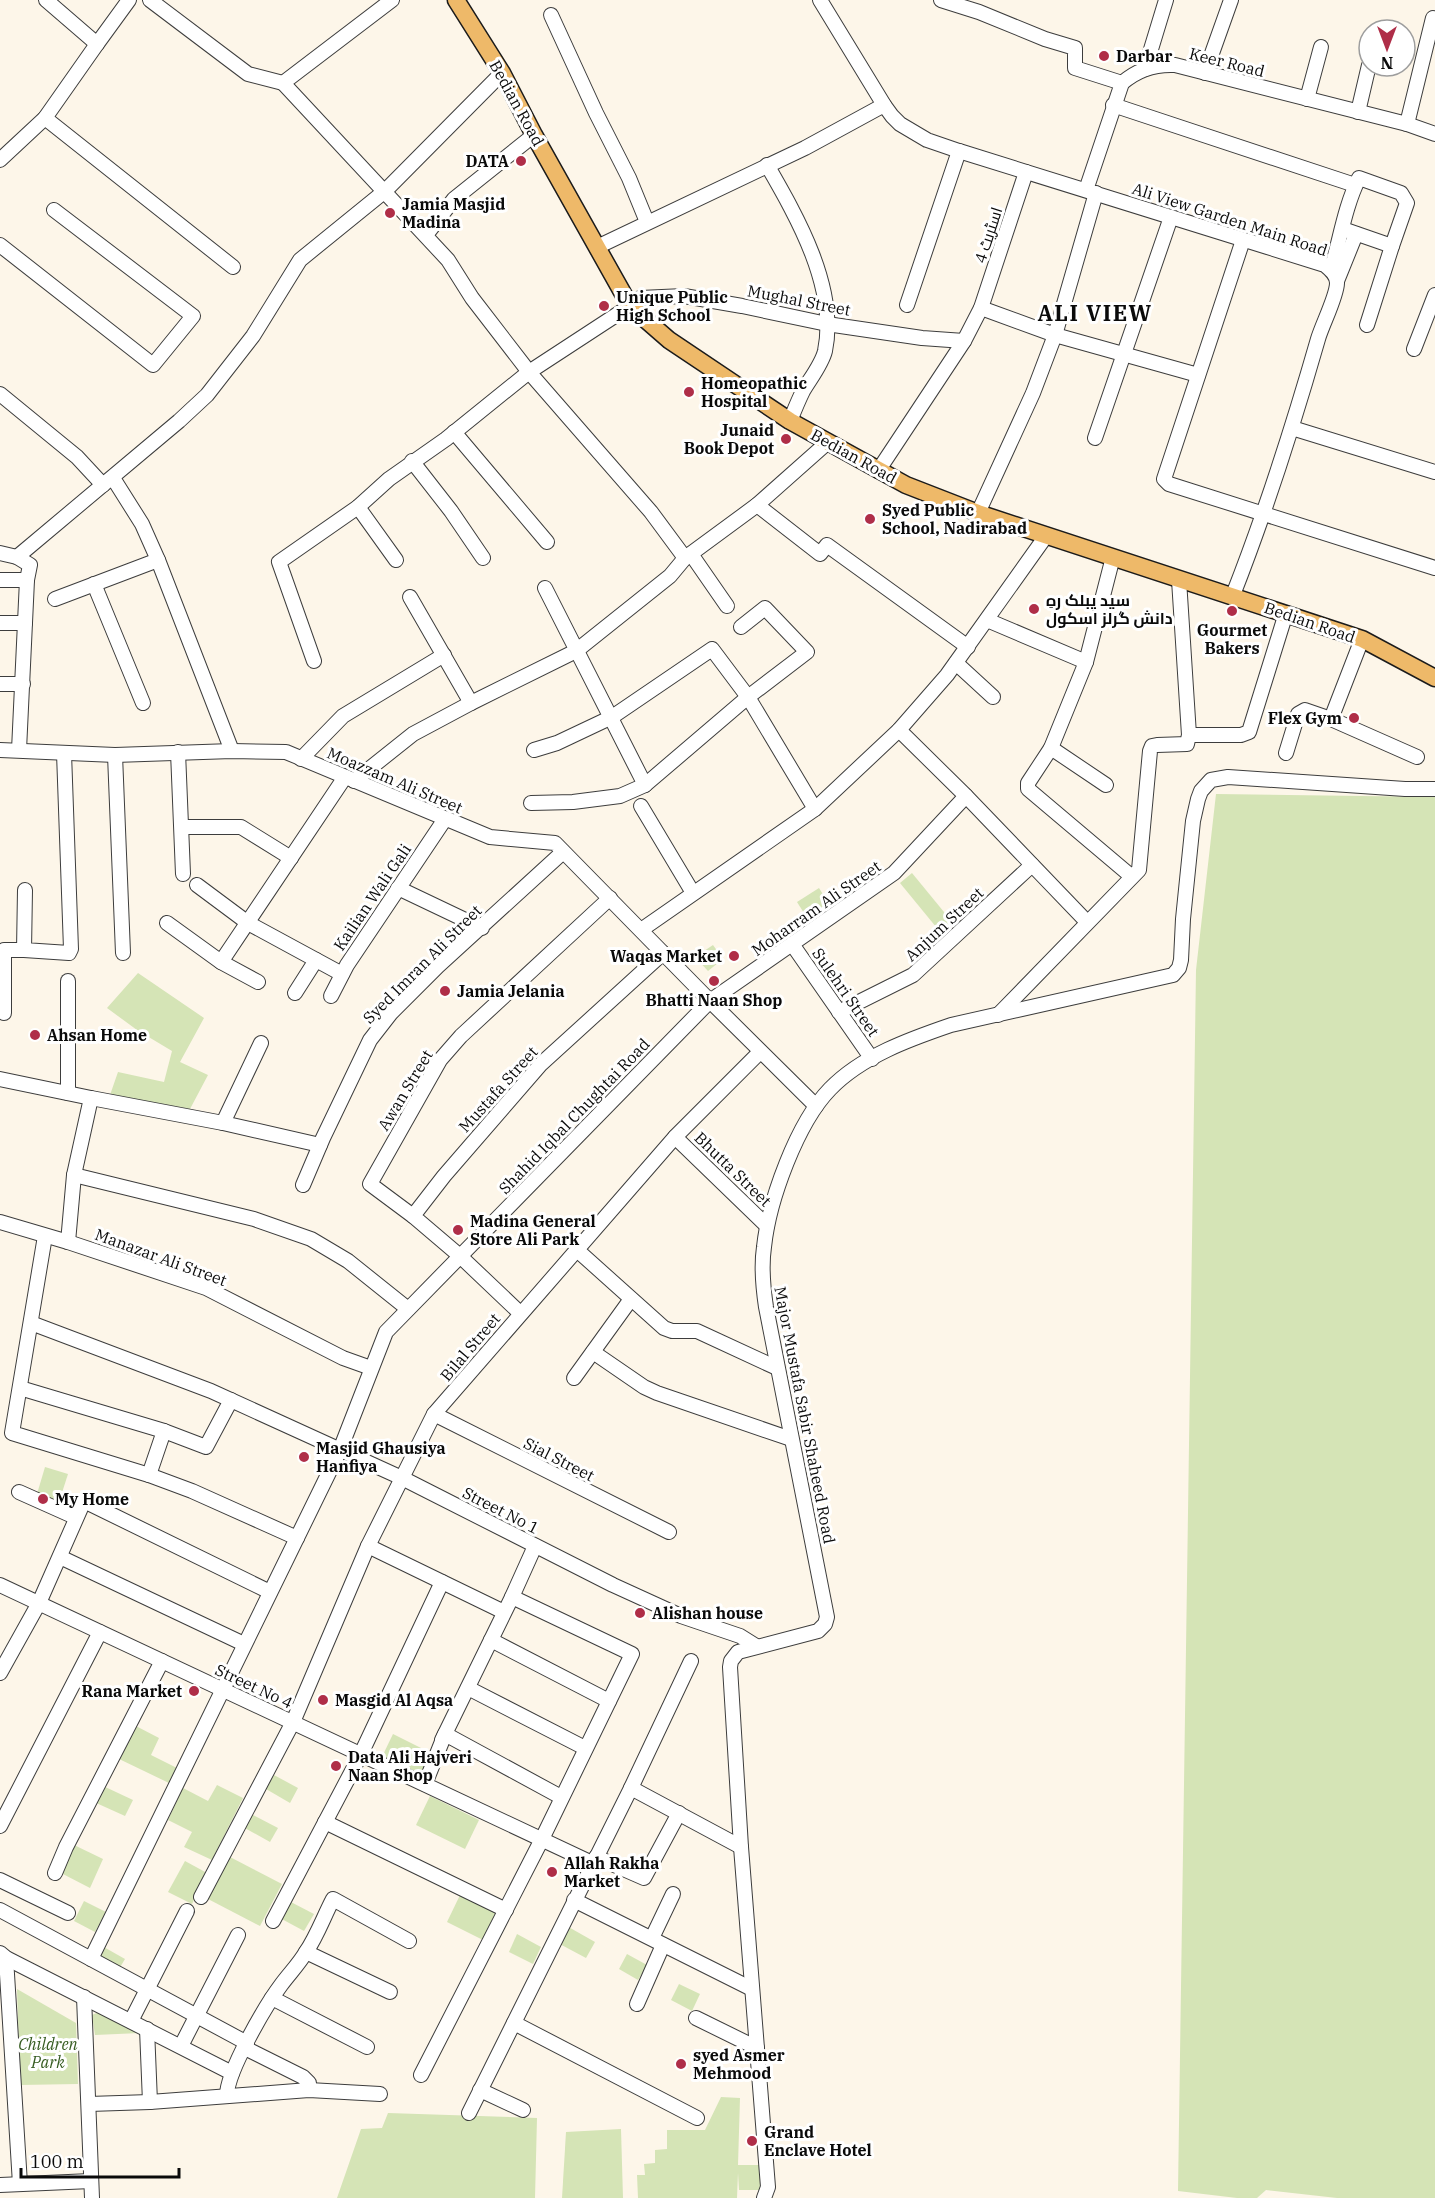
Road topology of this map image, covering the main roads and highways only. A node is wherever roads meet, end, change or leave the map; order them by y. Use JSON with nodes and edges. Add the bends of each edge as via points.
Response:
{"nodes":[{"id":1,"x":456,"y":0,"type":"edge"},
{"id":2,"x":1435,"y":678,"type":"edge"}],
"edges":[{"from":1,"to":2,"type":"main road","name":"Bedian Road","via":[[502,73],[630,306],[669,340],[790,421],[906,485],[1046,536],[1362,639]]}]}
